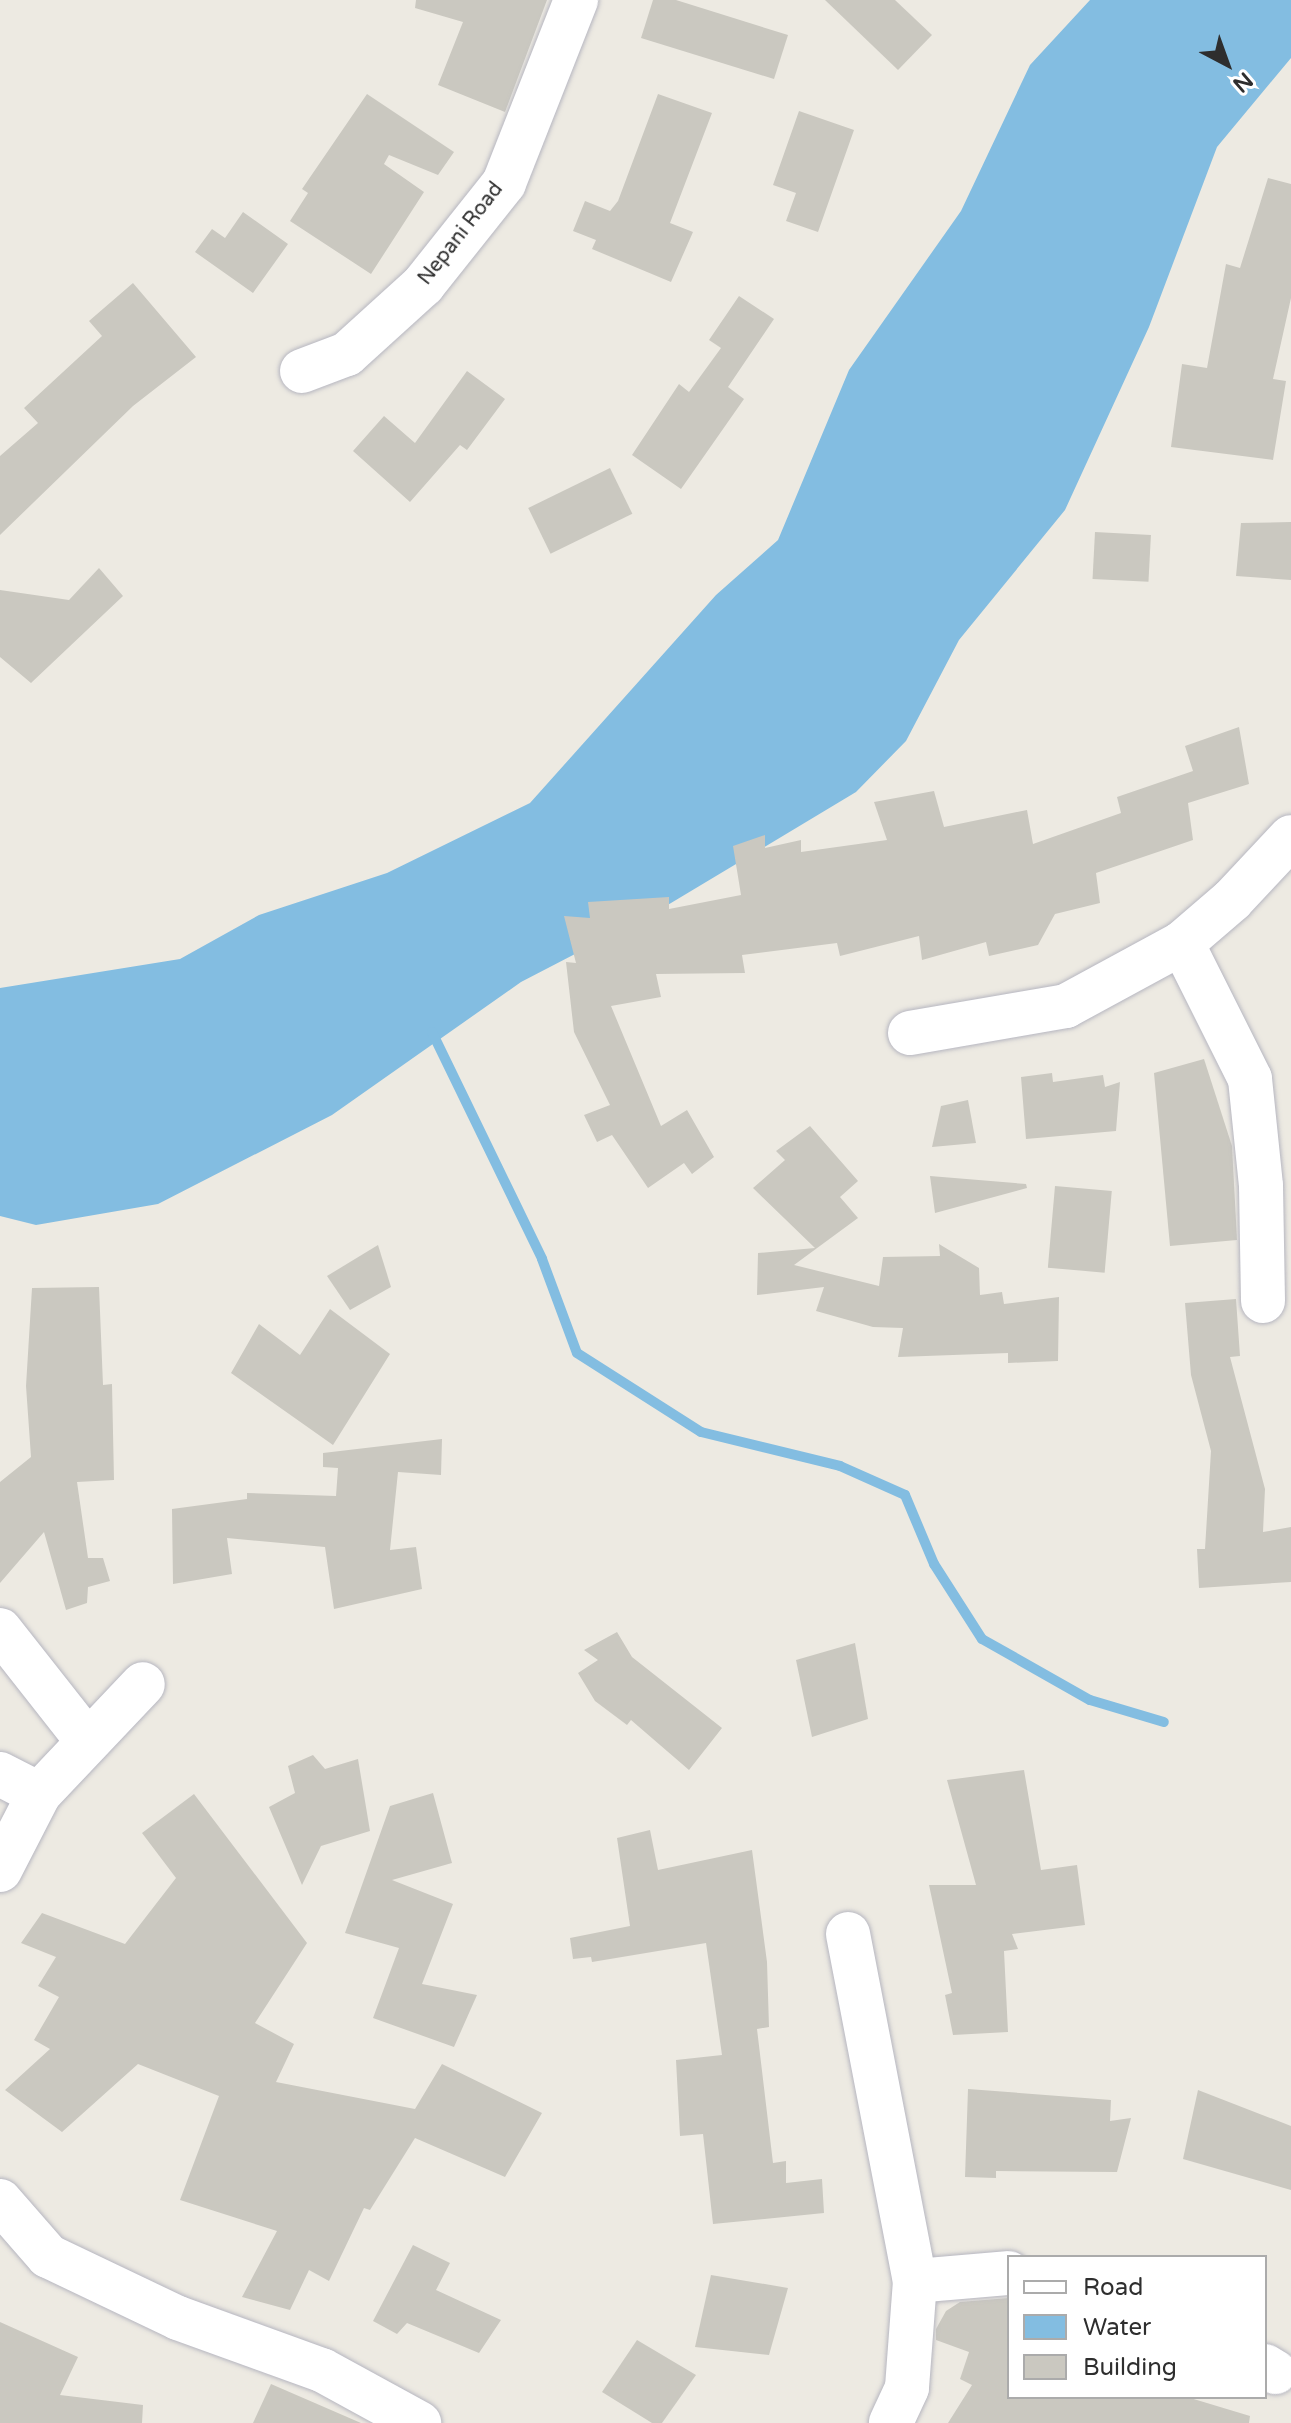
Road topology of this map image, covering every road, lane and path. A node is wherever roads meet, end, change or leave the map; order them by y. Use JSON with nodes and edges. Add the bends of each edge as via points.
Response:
{"nodes":[{"id":1,"x":576,"y":0,"type":"edge"},
{"id":2,"x":302,"y":371,"type":"dead end"},
{"id":3,"x":1291,"y":837,"type":"edge"},
{"id":4,"x":1182,"y":943,"type":"junction"},
{"id":5,"x":910,"y":1033,"type":"dead end"},
{"id":6,"x":1263,"y":1301,"type":"dead end"},
{"id":7,"x":0,"y":1630,"type":"edge"},
{"id":8,"x":143,"y":1684,"type":"dead end"},
{"id":9,"x":88,"y":1742,"type":"junction"},
{"id":10,"x":0,"y":1774,"type":"edge"},
{"id":11,"x":39,"y":1794,"type":"junction"},
{"id":12,"x":0,"y":1870,"type":"edge"},
{"id":13,"x":848,"y":1934,"type":"dead end"},
{"id":14,"x":0,"y":2201,"type":"edge"},
{"id":15,"x":1007,"y":2273,"type":"edge"},
{"id":16,"x":915,"y":2281,"type":"junction"},
{"id":17,"x":419,"y":2423,"type":"edge"},
{"id":18,"x":891,"y":2423,"type":"edge"}],
"edges":[{"from":1,"to":2,"type":"street","name":"Nepani Road","via":[[504,183],[423,285],[347,354]]},
{"from":3,"to":4,"type":"street","via":[[1232,900]]},
{"from":4,"to":5,"type":"street","via":[[1066,1006]]},
{"from":4,"to":6,"type":"street","via":[[1250,1079],[1261,1186]]},
{"from":7,"to":9,"type":"street"},
{"from":8,"to":9,"type":"street"},
{"from":9,"to":11,"type":"street"},
{"from":10,"to":11,"type":"street"},
{"from":11,"to":12,"type":"street"},
{"from":13,"to":16,"type":"street"},
{"from":14,"to":17,"type":"street","via":[[48,2256],[178,2318],[322,2370]]},
{"from":15,"to":16,"type":"street"},
{"from":16,"to":18,"type":"street","via":[[907,2388]]}]}
